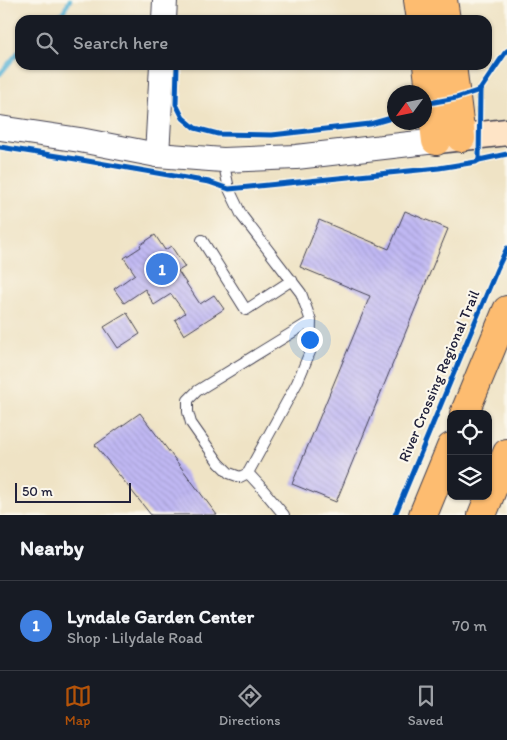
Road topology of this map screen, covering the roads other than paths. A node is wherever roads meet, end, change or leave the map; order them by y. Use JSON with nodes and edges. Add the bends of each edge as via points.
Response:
{"nodes":[{"id":1,"x":165,"y":0,"type":"edge"},
{"id":2,"x":418,"y":0,"type":"edge"},
{"id":3,"x":443,"y":0,"type":"edge"},
{"id":4,"x":164,"y":15,"type":"edge"},
{"id":5,"x":420,"y":15,"type":"edge"},
{"id":6,"x":445,"y":15,"type":"edge"},
{"id":7,"x":162,"y":70,"type":"edge"},
{"id":8,"x":428,"y":70,"type":"edge"},
{"id":9,"x":452,"y":70,"type":"edge"},
{"id":10,"x":0,"y":128,"type":"edge"},
{"id":11,"x":507,"y":132,"type":"edge"},
{"id":12,"x":448,"y":139,"type":"junction"},
{"id":13,"x":157,"y":155,"type":"junction"},
{"id":14,"x":223,"y":160,"type":"junction"},
{"id":15,"x":202,"y":240,"type":"dead end"},
{"id":16,"x":292,"y":280,"type":"junction"},
{"id":17,"x":507,"y":310,"type":"edge"},
{"id":18,"x":310,"y":321,"type":"junction"},
{"id":19,"x":507,"y":360,"type":"edge"},
{"id":20,"x":466,"y":410,"type":"edge"},
{"id":21,"x":486,"y":410,"type":"edge"},
{"id":22,"x":507,"y":453,"type":"edge"},
{"id":23,"x":448,"y":455,"type":"edge"},
{"id":24,"x":248,"y":473,"type":"junction"},
{"id":25,"x":448,"y":500,"type":"edge"},
{"id":26,"x":284,"y":515,"type":"edge"},
{"id":27,"x":423,"y":515,"type":"edge"},
{"id":28,"x":441,"y":515,"type":"edge"},
{"id":29,"x":482,"y":515,"type":"edge"}],
"edges":[{"from":1,"to":4,"type":"street"},
{"from":2,"to":5,"type":"highway"},
{"from":3,"to":6,"type":"highway"},
{"from":7,"to":13,"type":"street"},
{"from":8,"to":12,"type":"highway"},
{"from":9,"to":12,"type":"highway"},
{"from":10,"to":13,"type":"street"},
{"from":11,"to":12,"type":"main road"},
{"from":12,"to":14,"type":"street","via":[[296,157]]},
{"from":13,"to":14,"type":"street"},
{"from":14,"to":16,"type":"lane","via":[[229,189],[242,216]]},
{"from":15,"to":16,"type":"lane","via":[[246,310]]},
{"from":16,"to":18,"type":"lane","via":[[302,293]]},
{"from":17,"to":20,"type":"highway"},
{"from":18,"to":24,"type":"lane","via":[[310,352],[297,383]]},
{"from":18,"to":24,"type":"lane","via":[[197,391],[188,400],[191,423],[218,463],[229,473],[240,477]]},
{"from":19,"to":21,"type":"highway"},
{"from":22,"to":29,"type":"highway"},
{"from":23,"to":27,"type":"highway"},
{"from":24,"to":26,"type":"lane"},
{"from":25,"to":28,"type":"highway"}]}
